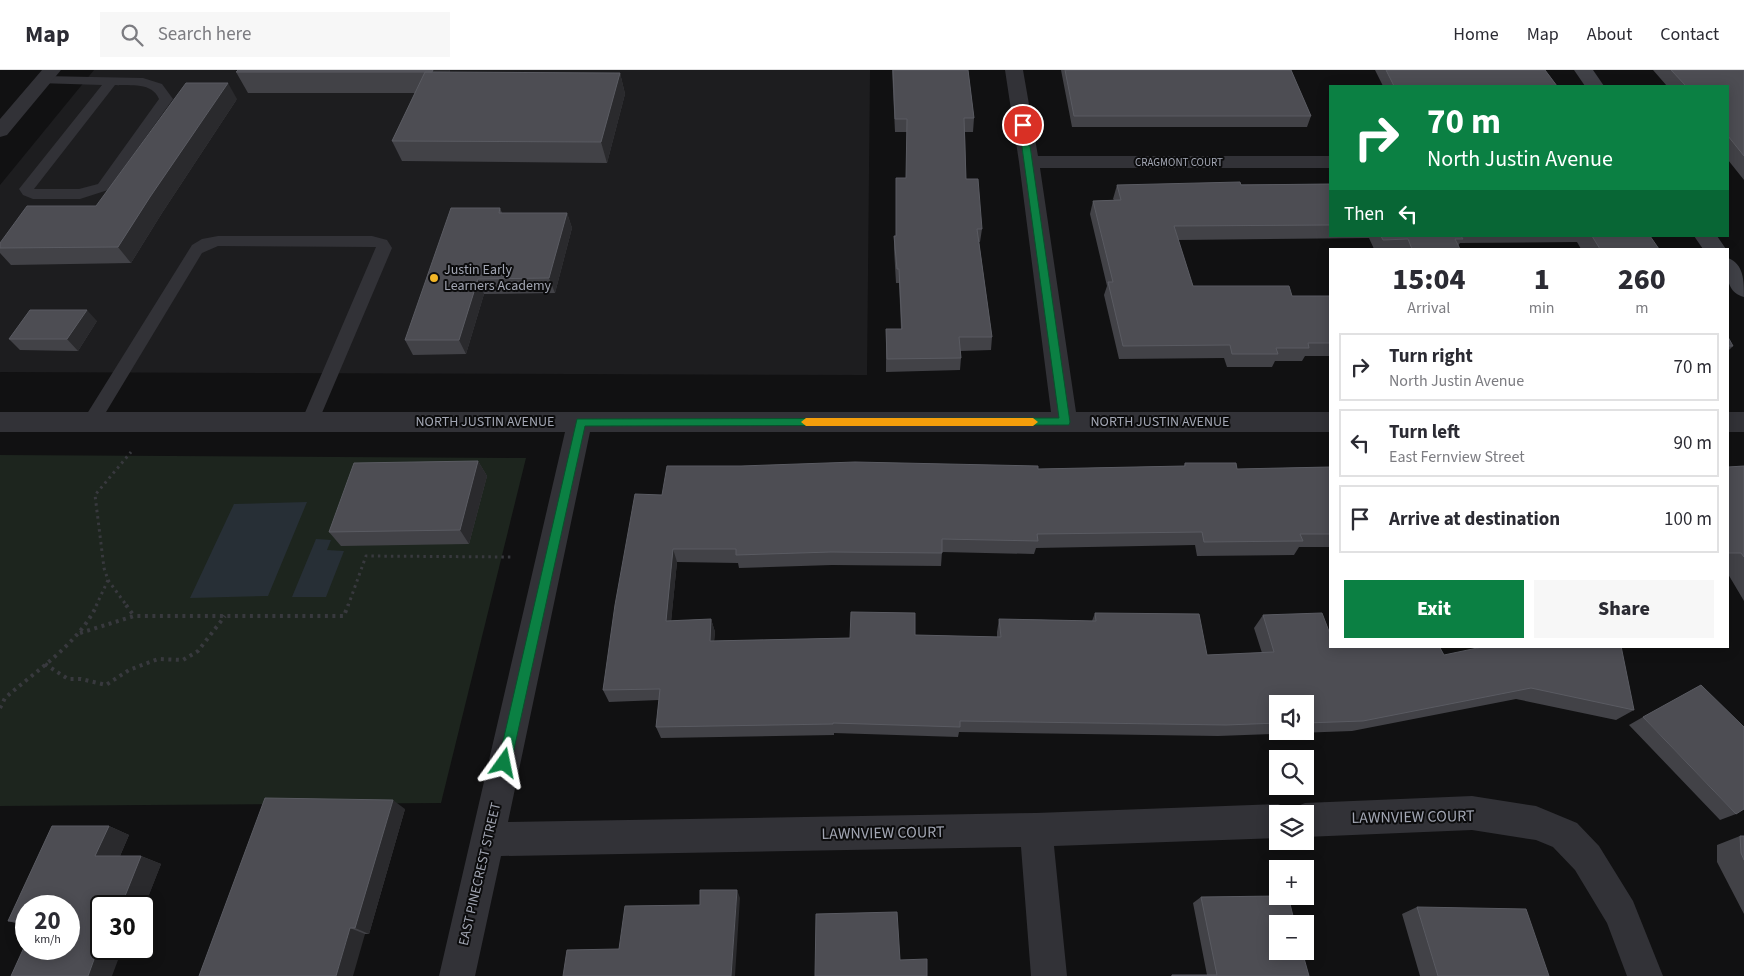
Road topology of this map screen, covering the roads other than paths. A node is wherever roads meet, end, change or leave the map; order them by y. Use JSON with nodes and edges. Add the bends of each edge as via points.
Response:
{"nodes":[{"id":1,"x":1014,"y":70,"type":"edge"},
{"id":2,"x":1583,"y":70,"type":"edge"},
{"id":3,"x":47,"y":75,"type":"edge"},
{"id":4,"x":112,"y":82,"type":"junction"},
{"id":5,"x":1594,"y":85,"type":"edge"},
{"id":6,"x":0,"y":130,"type":"edge"},
{"id":7,"x":1029,"y":162,"type":"junction"},
{"id":8,"x":1329,"y":162,"type":"edge"},
{"id":9,"x":1706,"y":237,"type":"edge"},
{"id":10,"x":1713,"y":248,"type":"edge"},
{"id":11,"x":1729,"y":267,"type":"edge"},
{"id":12,"x":1744,"y":289,"type":"edge"},
{"id":13,"x":0,"y":422,"type":"edge"},
{"id":14,"x":91,"y":422,"type":"junction"},
{"id":15,"x":310,"y":422,"type":"junction"},
{"id":16,"x":580,"y":422,"type":"junction"},
{"id":17,"x":1065,"y":422,"type":"junction"},
{"id":18,"x":1329,"y":422,"type":"edge"},
{"id":19,"x":1729,"y":422,"type":"edge"},
{"id":20,"x":1744,"y":422,"type":"edge"},
{"id":21,"x":1314,"y":820,"type":"edge"},
{"id":22,"x":1269,"y":821,"type":"edge"},
{"id":23,"x":1036,"y":830,"type":"junction"},
{"id":24,"x":488,"y":839,"type":"junction"},
{"id":25,"x":457,"y":976,"type":"edge"},
{"id":26,"x":1049,"y":976,"type":"edge"},
{"id":27,"x":1645,"y":976,"type":"edge"}],
"edges":[{"from":1,"to":7,"type":"street"},
{"from":2,"to":5,"type":"main road"},
{"from":3,"to":4,"type":"lane"},
{"from":3,"to":6,"type":"street"},
{"from":4,"to":4,"type":"lane","via":[[157,85],[166,99],[103,187],[80,194],[28,192],[26,189]]},
{"from":7,"to":8,"type":"street","name":"CRAGMONT COURT"},
{"from":7,"to":17,"type":"street"},
{"from":9,"to":10,"type":"main road"},
{"from":11,"to":12,"type":"main road"},
{"from":13,"to":14,"type":"street","name":"NORTH JUSTIN AVENUE"},
{"from":14,"to":15,"type":"street","name":"NORTH JUSTIN AVENUE"},
{"from":14,"to":15,"type":"lane","via":[[197,248],[218,241],[372,241],[382,244],[384,248]]},
{"from":15,"to":16,"type":"street","name":"NORTH JUSTIN AVENUE"},
{"from":16,"to":17,"type":"street","name":"NORTH JUSTIN AVENUE"},
{"from":16,"to":24,"type":"street","name":"EAST PINECREST STREET"},
{"from":17,"to":18,"type":"street","name":"NORTH JUSTIN AVENUE"},
{"from":19,"to":20,"type":"street"},
{"from":21,"to":27,"type":"street","name":"LAWNVIEW COURT","via":[[1472,813],[1536,823],[1565,835],[1587,858],[1621,913]]},
{"from":22,"to":23,"type":"street","name":"LAWNVIEW COURT"},
{"from":23,"to":24,"type":"street","name":"LAWNVIEW COURT"},
{"from":23,"to":26,"type":"street"},
{"from":24,"to":25,"type":"street","name":"EAST PINECREST STREET"}]}
